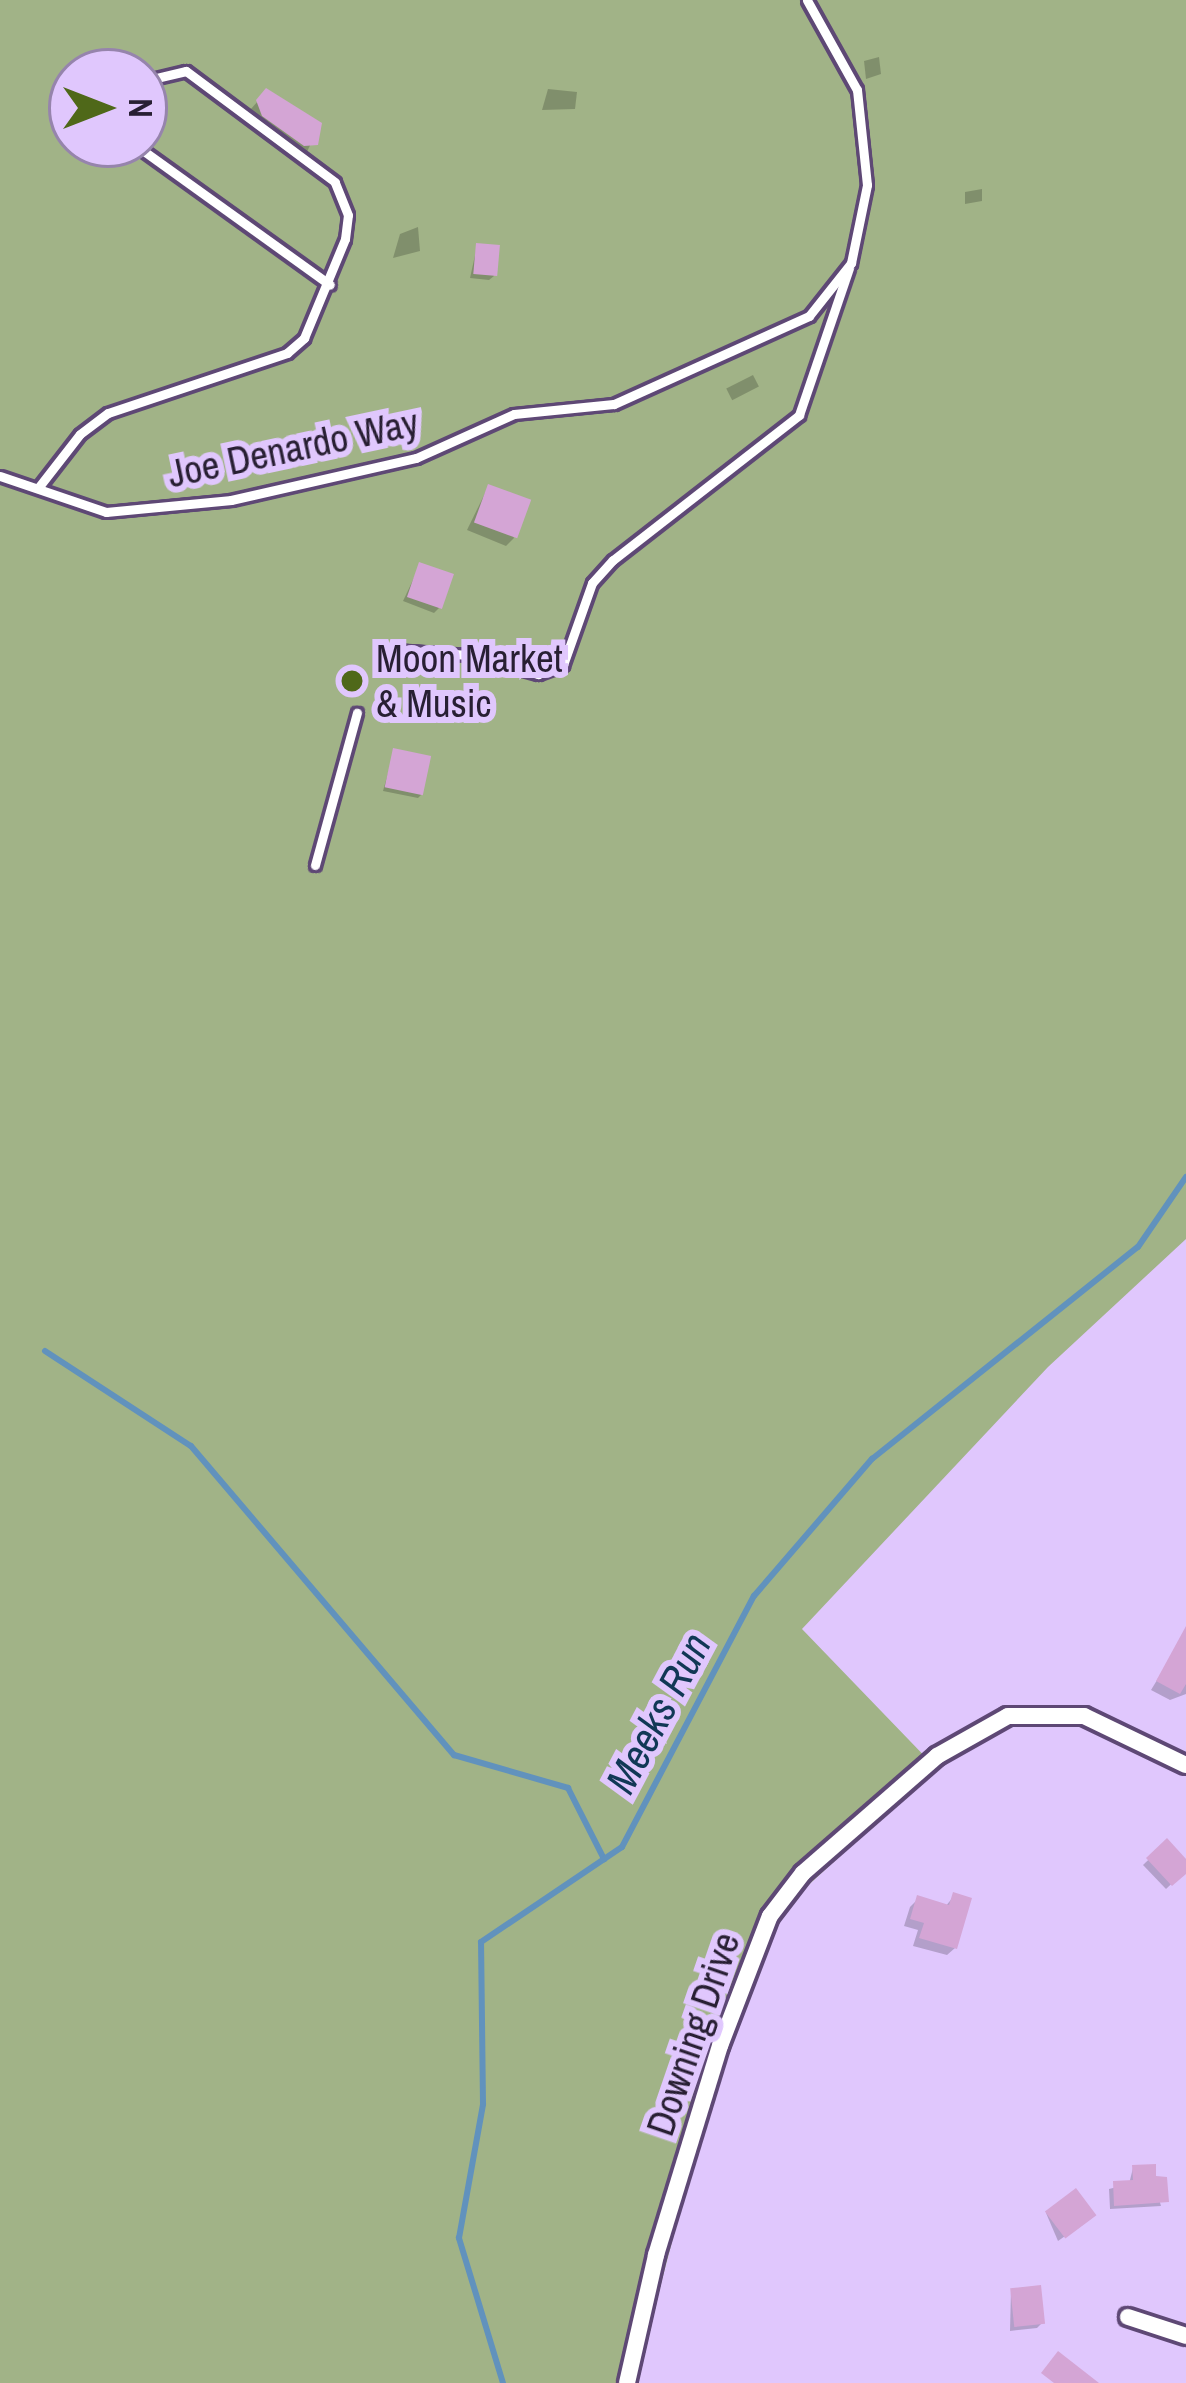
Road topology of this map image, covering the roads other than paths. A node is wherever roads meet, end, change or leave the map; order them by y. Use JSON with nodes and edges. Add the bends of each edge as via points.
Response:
{"nodes":[{"id":1,"x":807,"y":0,"type":"edge"},
{"id":2,"x":168,"y":75,"type":"edge"},
{"id":3,"x":167,"y":168,"type":"edge"},
{"id":4,"x":851,"y":263,"type":"junction"},
{"id":5,"x":330,"y":285,"type":"junction"},
{"id":6,"x":0,"y":476,"type":"edge"},
{"id":7,"x":38,"y":488,"type":"junction"},
{"id":8,"x":394,"y":650,"type":"dead end"},
{"id":9,"x":358,"y":713,"type":"dead end"},
{"id":10,"x":315,"y":865,"type":"dead end"},
{"id":11,"x":1186,"y":1765,"type":"edge"},
{"id":12,"x":1129,"y":2317,"type":"dead end"},
{"id":13,"x":1186,"y":2336,"type":"edge"},
{"id":14,"x":627,"y":2383,"type":"edge"}],
"edges":[{"from":1,"to":4,"type":"lane","name":"Joe Denardo Way","via":[[857,90],[867,185]]},
{"from":2,"to":5,"type":"lane","via":[[185,71],[334,182],[348,215]]},
{"from":3,"to":5,"type":"lane"},
{"from":4,"to":7,"type":"lane","name":"Joe Denardo Way","via":[[808,316],[614,404],[514,414],[416,458],[231,500],[106,512]]},
{"from":4,"to":8,"type":"lane","via":[[799,415],[613,560],[592,583],[562,665],[538,674],[469,655]]},
{"from":5,"to":7,"type":"lane","via":[[304,338],[286,353],[108,413]]},
{"from":6,"to":7,"type":"lane","name":"Joe Denardo Way"},
{"from":9,"to":10,"type":"lane"},
{"from":11,"to":14,"type":"street","name":"Downing Drive","via":[[1084,1716],[1008,1717],[937,1756],[803,1873],[770,1916],[720,2046],[656,2255]]},
{"from":12,"to":13,"type":"street"}]}
